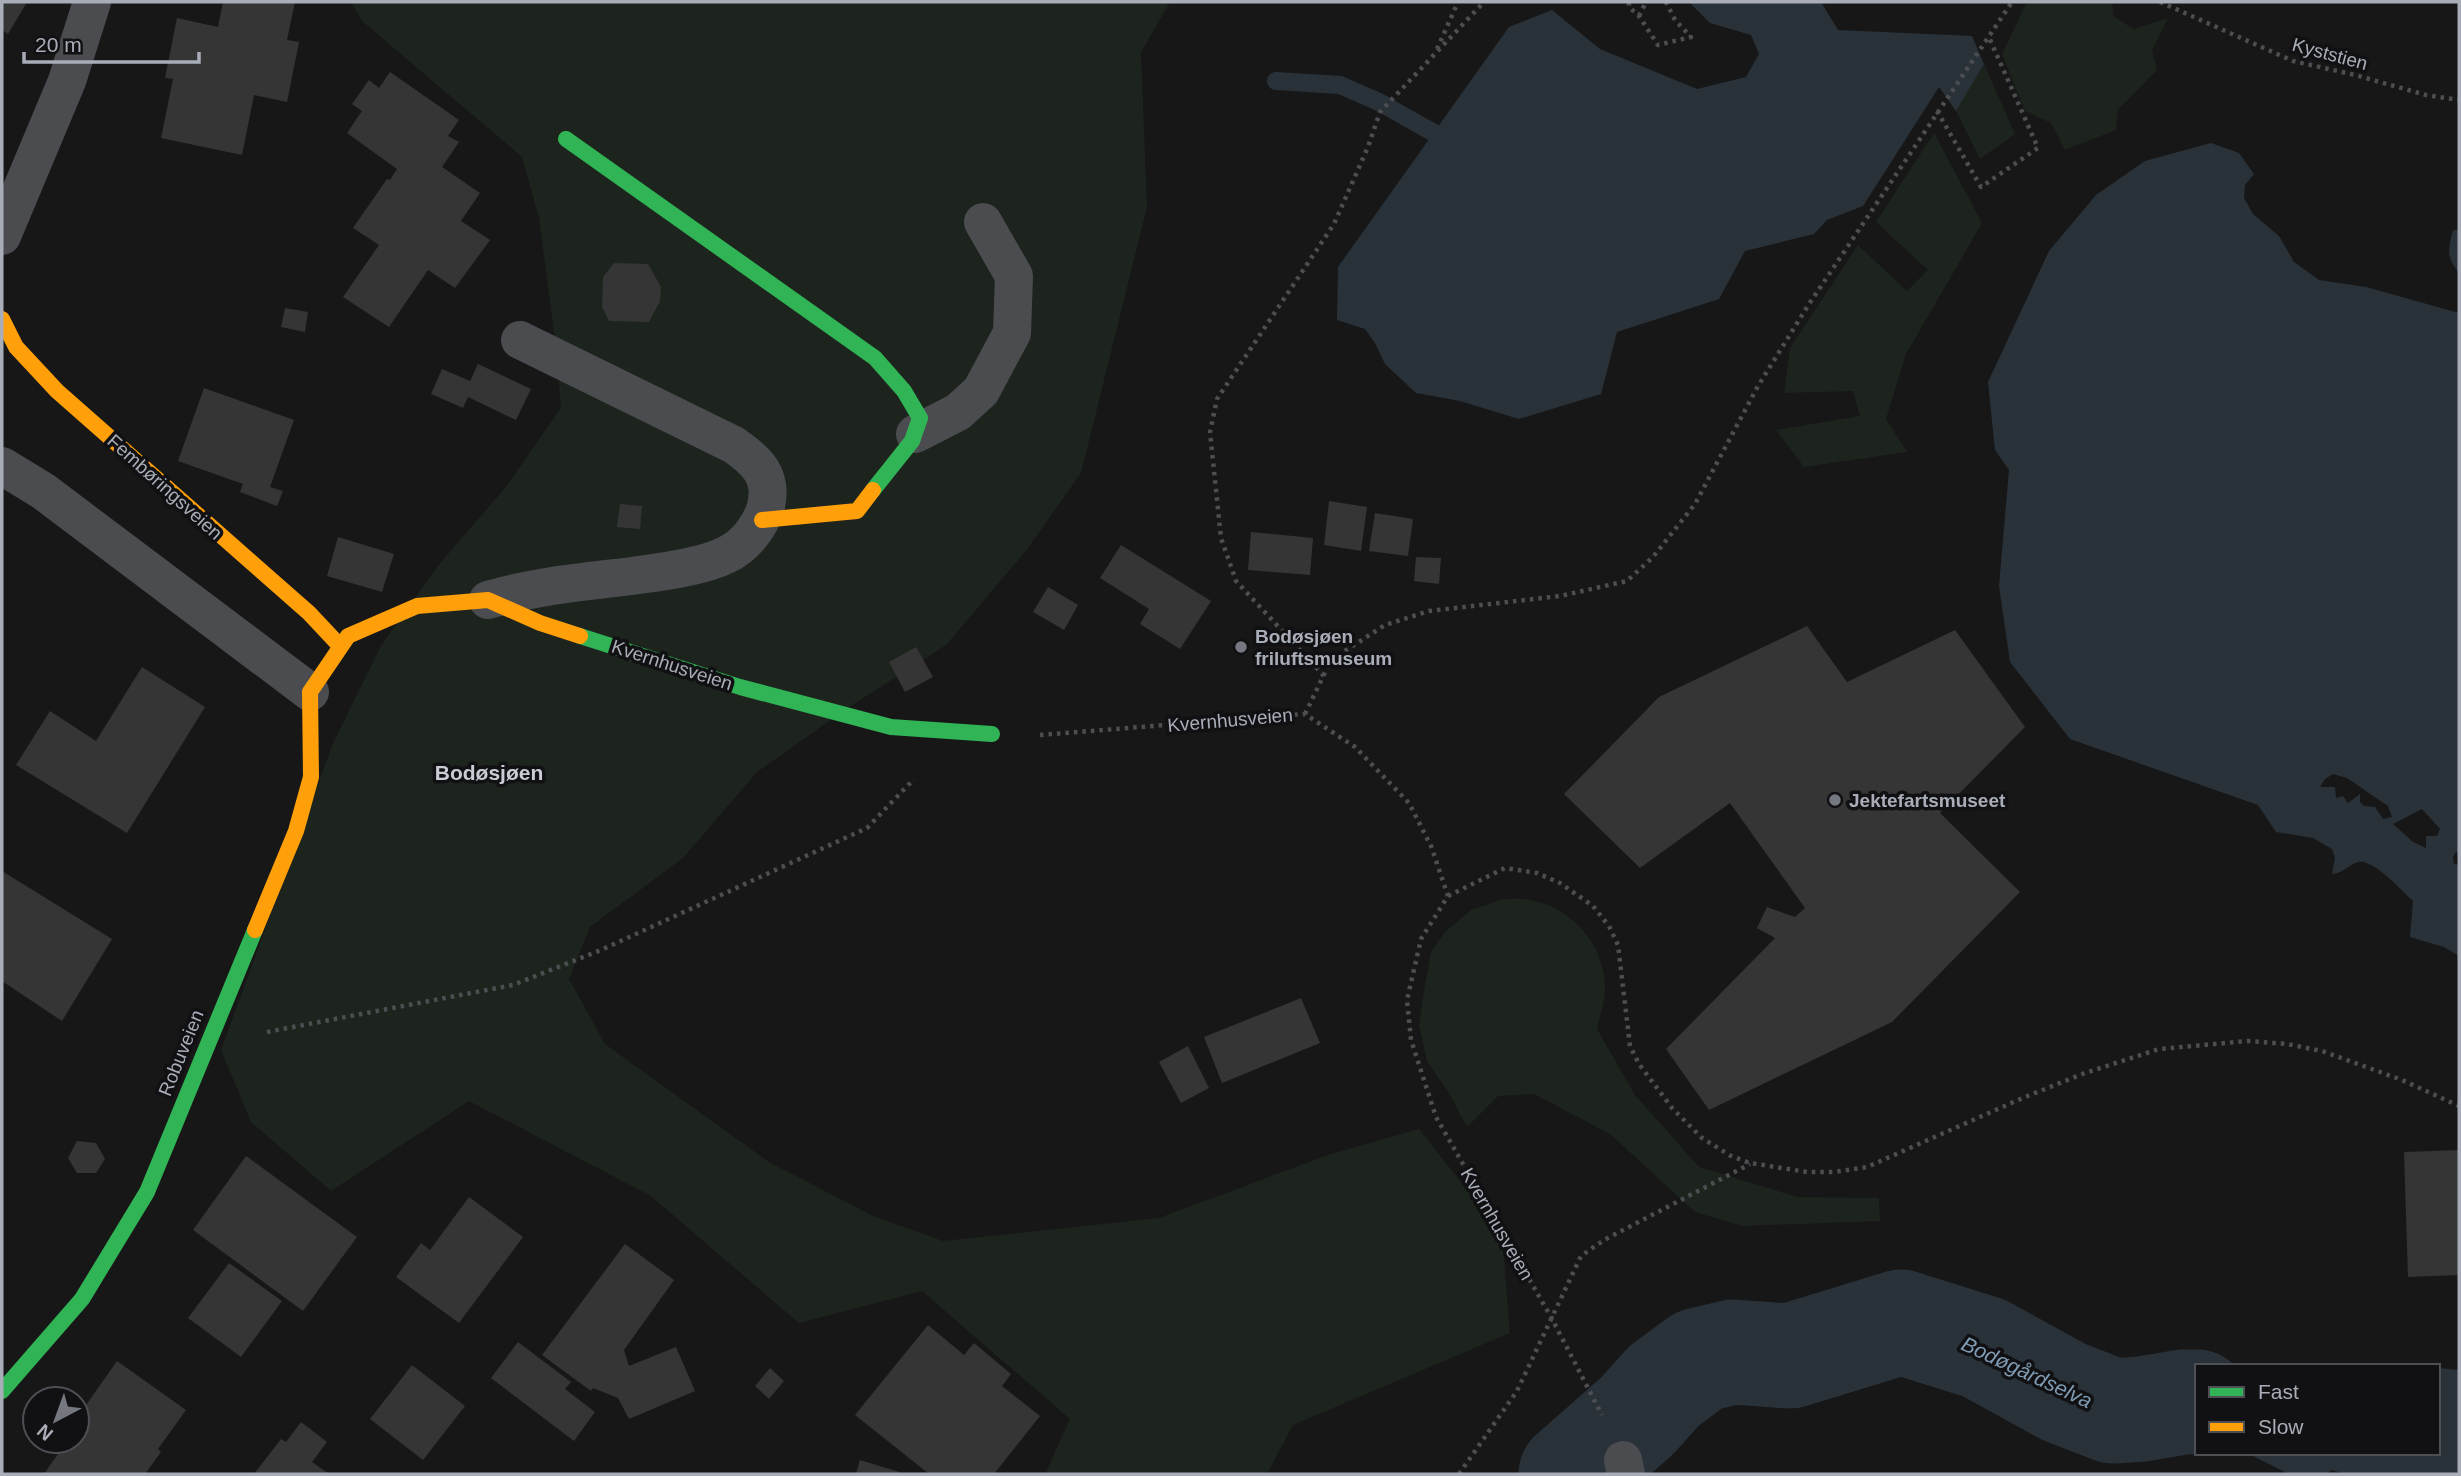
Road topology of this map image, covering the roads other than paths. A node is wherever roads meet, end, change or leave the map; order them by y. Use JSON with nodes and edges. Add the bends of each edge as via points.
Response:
{"nodes":[{"id":1,"x":92,"y":2,"type":"edge"},
{"id":2,"x":566,"y":139,"type":"dead end"},
{"id":3,"x":983,"y":222,"type":"dead end"},
{"id":4,"x":2,"y":236,"type":"edge"},
{"id":5,"x":2,"y":319,"type":"edge"},
{"id":6,"x":520,"y":340,"type":"dead end"},
{"id":7,"x":915,"y":434,"type":"junction"},
{"id":8,"x":2,"y":466,"type":"edge"},
{"id":9,"x":762,"y":520,"type":"junction"},
{"id":10,"x":488,"y":600,"type":"junction"},
{"id":11,"x":341,"y":646,"type":"junction"},
{"id":12,"x":310,"y":692,"type":"junction"},
{"id":13,"x":992,"y":734,"type":"road end"},
{"id":14,"x":2,"y":1391,"type":"edge"}],
"edges":[{"from":1,"to":4,"type":"street","via":[[67,81]]},
{"from":2,"to":7,"type":"street","via":[[875,358],[920,418]]},
{"from":3,"to":7,"type":"street","via":[[1014,276],[1012,333],[981,391],[958,412]]},
{"from":5,"to":11,"type":"street","name":"Fembøringsveien","via":[[16,347],[57,391]]},
{"from":6,"to":9,"type":"street","via":[[752,458],[767,479]]},
{"from":7,"to":9,"type":"street","via":[[857,511]]},
{"from":8,"to":12,"type":"street","via":[[43,491]]},
{"from":9,"to":10,"type":"street","name":"Kvernhusveien","via":[[726,555],[673,570],[525,589]]},
{"from":10,"to":11,"type":"street","name":"Kvernhusveien","via":[[417,606],[348,636]]},
{"from":10,"to":13,"type":"street","name":"Kvernhusveien","via":[[540,622],[740,687],[891,727]]},
{"from":11,"to":12,"type":"street","name":"Kvernhusveien"},
{"from":12,"to":14,"type":"street","name":"Robuveien","via":[[311,777],[296,831],[147,1192],[82,1299]]}]}
